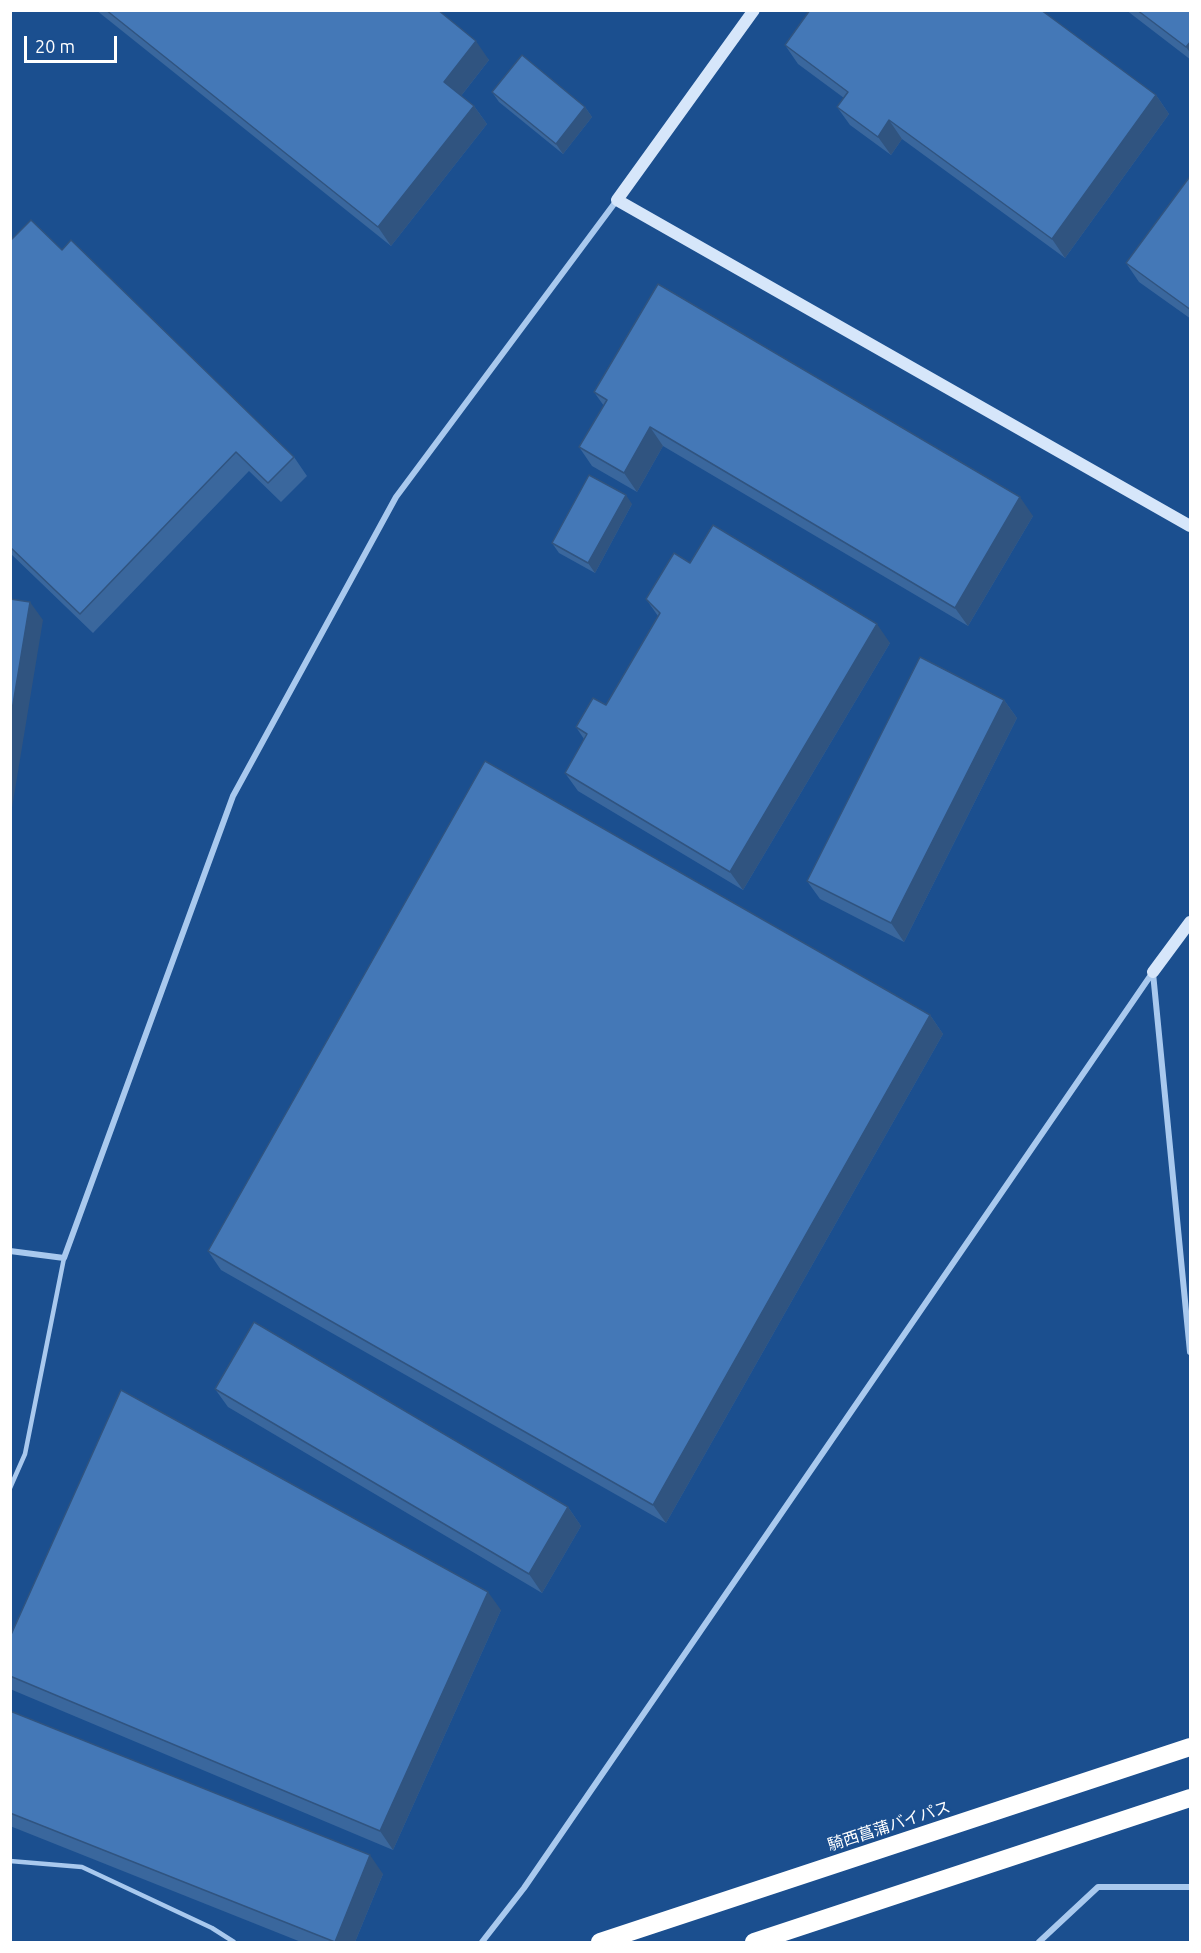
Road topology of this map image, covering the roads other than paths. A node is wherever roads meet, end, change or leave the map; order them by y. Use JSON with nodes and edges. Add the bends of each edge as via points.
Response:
{"nodes":[{"id":1,"x":754,"y":10,"type":"edge"},
{"id":2,"x":617,"y":200,"type":"junction"},
{"id":3,"x":1191,"y":526,"type":"edge"},
{"id":4,"x":1191,"y":922,"type":"edge"},
{"id":5,"x":1153,"y":972,"type":"junction"},
{"id":6,"x":10,"y":1251,"type":"edge"},
{"id":7,"x":64,"y":1258,"type":"junction"},
{"id":8,"x":1191,"y":1352,"type":"edge"},
{"id":9,"x":10,"y":1488,"type":"edge"},
{"id":10,"x":1191,"y":1747,"type":"edge"},
{"id":11,"x":1191,"y":1798,"type":"edge"},
{"id":12,"x":10,"y":1862,"type":"edge"},
{"id":13,"x":1191,"y":1887,"type":"edge"},
{"id":14,"x":234,"y":1942,"type":"edge"},
{"id":15,"x":482,"y":1942,"type":"edge"},
{"id":16,"x":600,"y":1942,"type":"edge"},
{"id":17,"x":754,"y":1942,"type":"edge"},
{"id":18,"x":1039,"y":1942,"type":"edge"}],
"edges":[{"from":1,"to":2,"type":"street"},
{"from":2,"to":3,"type":"street"},
{"from":2,"to":7,"type":"street","via":[[396,497],[233,796]]},
{"from":4,"to":5,"type":"street"},
{"from":5,"to":8,"type":"street"},
{"from":5,"to":15,"type":"street","via":[[524,1888]]},
{"from":6,"to":7,"type":"street"},
{"from":7,"to":9,"type":"lane","via":[[25,1454]]},
{"from":10,"to":16,"type":"highway","name":"騎西菖蒲バイパス"},
{"from":11,"to":17,"type":"highway"},
{"from":12,"to":14,"type":"lane","via":[[82,1867]]},
{"from":13,"to":18,"type":"street","via":[[1098,1887]]}]}
